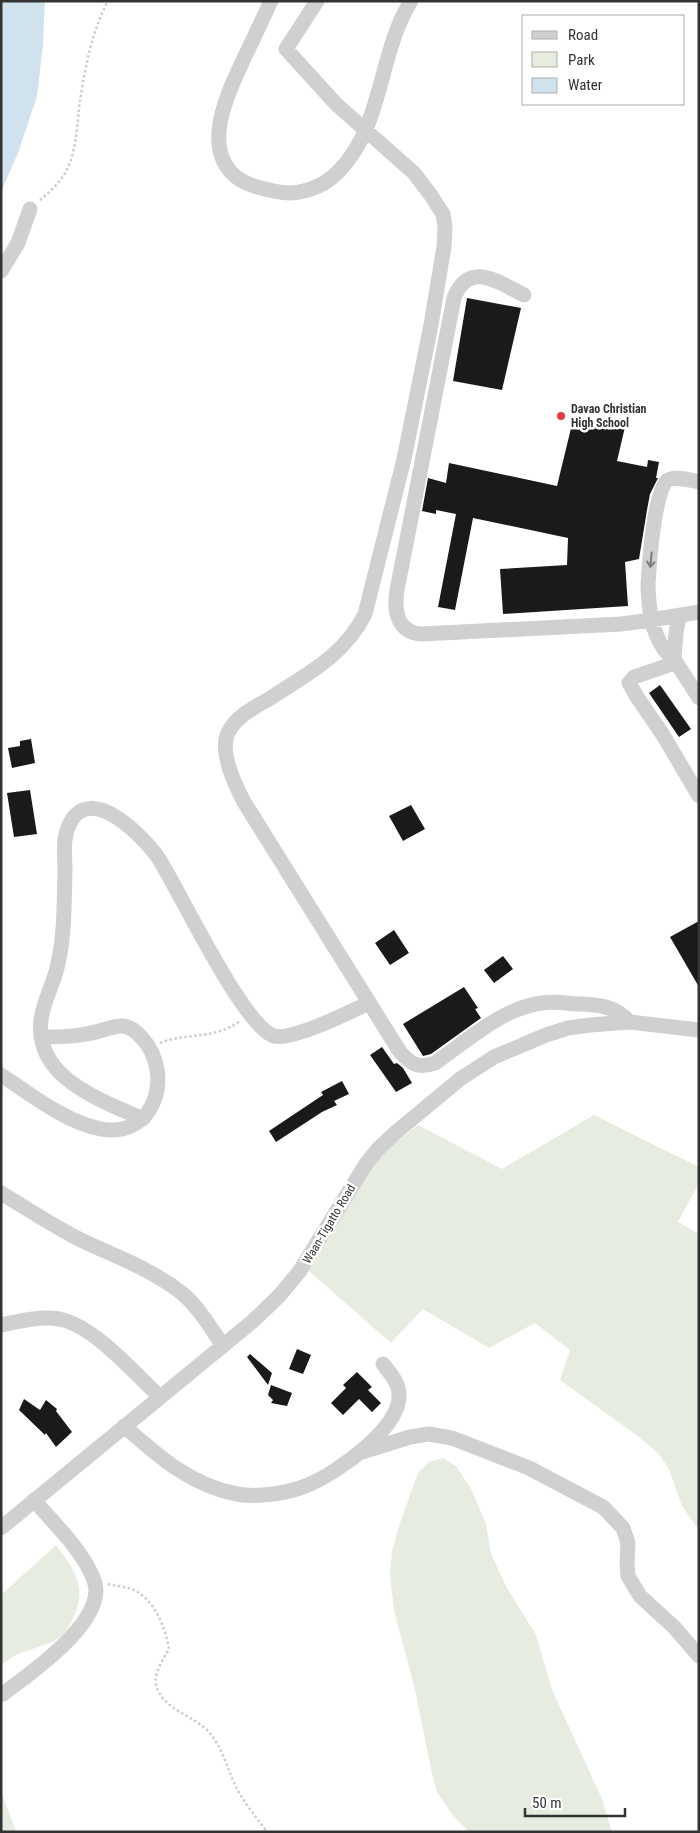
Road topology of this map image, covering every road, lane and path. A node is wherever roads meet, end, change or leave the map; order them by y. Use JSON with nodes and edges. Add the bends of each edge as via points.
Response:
{"nodes":[{"id":1,"x":108,"y":1,"type":"edge"},
{"id":2,"x":271,"y":1,"type":"edge"},
{"id":3,"x":317,"y":1,"type":"edge"},
{"id":4,"x":411,"y":1,"type":"edge"},
{"id":5,"x":366,"y":131,"type":"junction"},
{"id":6,"x":30,"y":209,"type":"joint"},
{"id":7,"x":1,"y":271,"type":"edge"},
{"id":8,"x":524,"y":295,"type":"dead end"},
{"id":9,"x":699,"y":482,"type":"edge"},
{"id":10,"x":699,"y":612,"type":"edge"},
{"id":11,"x":679,"y":616,"type":"junction"},
{"id":12,"x":651,"y":620,"type":"junction"},
{"id":13,"x":675,"y":661,"type":"junction"},
{"id":14,"x":699,"y":698,"type":"edge"},
{"id":15,"x":699,"y":796,"type":"edge"},
{"id":16,"x":369,"y":1003,"type":"junction"},
{"id":17,"x":249,"y":1015,"type":"junction"},
{"id":18,"x":630,"y":1022,"type":"junction"},
{"id":19,"x":699,"y":1030,"type":"edge"},
{"id":20,"x":41,"y":1037,"type":"junction"},
{"id":21,"x":150,"y":1046,"type":"junction"},
{"id":22,"x":1,"y":1075,"type":"edge"},
{"id":23,"x":143,"y":1119,"type":"junction"},
{"id":24,"x":1,"y":1193,"type":"edge"},
{"id":25,"x":1,"y":1325,"type":"edge"},
{"id":26,"x":223,"y":1346,"type":"junction"},
{"id":27,"x":383,"y":1364,"type":"dead end"},
{"id":28,"x":160,"y":1397,"type":"junction"},
{"id":29,"x":124,"y":1426,"type":"junction"},
{"id":30,"x":362,"y":1452,"type":"junction"},
{"id":31,"x":34,"y":1500,"type":"junction"},
{"id":32,"x":1,"y":1528,"type":"edge"},
{"id":33,"x":94,"y":1582,"type":"junction"},
{"id":34,"x":699,"y":1656,"type":"edge"},
{"id":35,"x":3,"y":1694,"type":"dead end"},
{"id":36,"x":267,"y":1832,"type":"edge"}],
"edges":[{"from":1,"to":6,"type":"path","via":[[100,16],[89,56],[69,166],[57,184]]},
{"from":2,"to":5,"type":"street","via":[[226,96],[221,118],[219,141],[223,159],[235,176],[253,186],[279,193],[304,192],[321,186],[339,172]]},
{"from":3,"to":5,"type":"street","via":[[286,49],[330,99]]},
{"from":4,"to":5,"type":"street","via":[[397,32]]},
{"from":5,"to":16,"type":"street","via":[[414,173],[443,214],[445,227],[404,459],[366,614],[357,630],[322,665],[234,723],[227,734],[226,751],[233,781],[244,802]]},
{"from":6,"to":7,"type":"street","via":[[18,243]]},
{"from":8,"to":12,"type":"street","via":[[482,276],[466,280],[458,288],[397,590],[396,614],[406,630],[414,634]]},
{"from":9,"to":12,"type":"street","one_way":true,"via":[[668,480],[661,488],[648,587]]},
{"from":10,"to":11,"type":"street"},
{"from":11,"to":12,"type":"street"},
{"from":11,"to":13,"type":"street"},
{"from":12,"to":13,"type":"street","via":[[656,636]]},
{"from":13,"to":14,"type":"street"},
{"from":13,"to":15,"type":"street","via":[[629,683]]},
{"from":16,"to":17,"type":"street","via":[[283,1037],[267,1033]]},
{"from":16,"to":18,"type":"street","via":[[400,1052],[416,1065],[426,1066],[489,1025],[530,1005],[544,1002],[597,1005],[611,1008]]},
{"from":17,"to":20,"type":"street","via":[[159,859],[138,834],[114,815],[88,809],[70,822],[64,840],[60,957],[45,1003]]},
{"from":17,"to":21,"type":"path","via":[[212,1034],[173,1038]]},
{"from":18,"to":19,"type":"street","name":"Waan-Tigatto Road"},
{"from":18,"to":26,"type":"street","name":"Waan-Tigatto Road","via":[[568,1028],[546,1035],[494,1057],[460,1079],[378,1150],[299,1272],[280,1295]]},
{"from":20,"to":21,"type":"street","via":[[88,1034],[122,1026],[137,1032]]},
{"from":20,"to":23,"type":"street","via":[[54,1066],[71,1084]]},
{"from":21,"to":23,"type":"street","via":[[157,1063],[159,1085]]},
{"from":22,"to":23,"type":"street","via":[[79,1122],[120,1130]]},
{"from":24,"to":26,"type":"street","via":[[56,1228],[168,1283],[191,1303]]},
{"from":25,"to":28,"type":"street","via":[[38,1318],[60,1319],[83,1329],[101,1341]]},
{"from":26,"to":28,"type":"street","name":"Waan-Tigatto Road"},
{"from":27,"to":30,"type":"street","via":[[400,1392],[399,1403],[391,1419]]},
{"from":28,"to":29,"type":"street","name":"Waan-Tigatto Road"},
{"from":29,"to":30,"type":"street","via":[[160,1458],[187,1475],[238,1494],[267,1494],[303,1487]]},
{"from":29,"to":31,"type":"street","name":"Waan-Tigatto Road"},
{"from":30,"to":34,"type":"street","via":[[429,1434],[452,1438],[529,1468],[603,1507],[623,1528],[628,1543],[628,1576],[640,1596]]},
{"from":31,"to":32,"type":"street","name":"Waan-Tigatto Road"},
{"from":31,"to":33,"type":"street","via":[[83,1558]]},
{"from":33,"to":35,"type":"street","via":[[94,1603],[78,1631]]},
{"from":33,"to":36,"type":"path","via":[[135,1591],[151,1604],[166,1632],[169,1649],[161,1662],[156,1688],[164,1700],[209,1733],[239,1792]]}]}
